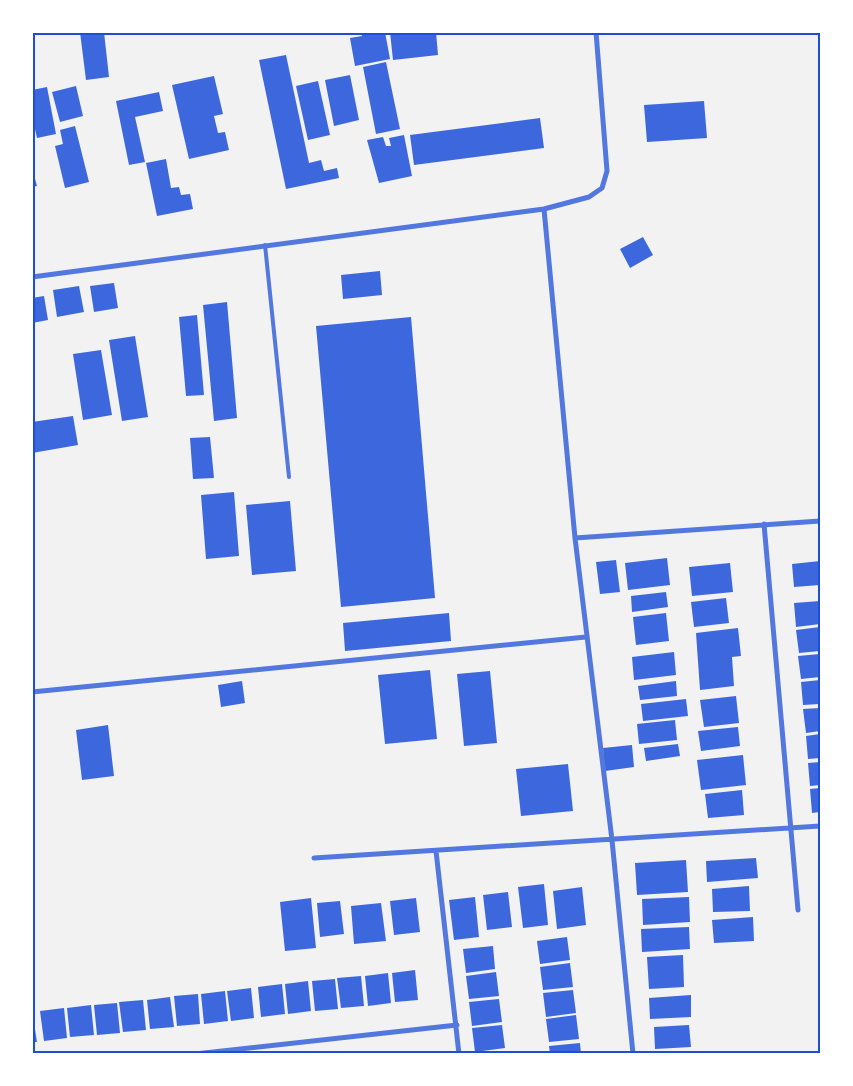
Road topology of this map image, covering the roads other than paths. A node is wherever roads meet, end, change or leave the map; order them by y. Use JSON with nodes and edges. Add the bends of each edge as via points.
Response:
{"nodes":[{"id":1,"x":596,"y":32,"type":"edge"},
{"id":2,"x":544,"y":209,"type":"junction"},
{"id":3,"x":265,"y":245,"type":"junction"},
{"id":4,"x":32,"y":277,"type":"edge"},
{"id":5,"x":289,"y":477,"type":"dead end"},
{"id":6,"x":820,"y":521,"type":"edge"},
{"id":7,"x":764,"y":524,"type":"junction"},
{"id":8,"x":575,"y":538,"type":"junction"},
{"id":9,"x":586,"y":637,"type":"junction"},
{"id":10,"x":32,"y":692,"type":"edge"},
{"id":11,"x":820,"y":826,"type":"edge"},
{"id":12,"x":791,"y":827,"type":"junction"},
{"id":13,"x":612,"y":840,"type":"junction"},
{"id":14,"x":436,"y":850,"type":"junction"},
{"id":15,"x":314,"y":858,"type":"dead end"},
{"id":16,"x":798,"y":910,"type":"dead end"},
{"id":17,"x":457,"y":1025,"type":"junction"},
{"id":18,"x":195,"y":1054,"type":"edge"},
{"id":19,"x":460,"y":1054,"type":"edge"},
{"id":20,"x":633,"y":1054,"type":"edge"}],
"edges":[{"from":1,"to":2,"type":"street","via":[[607,170],[602,188],[589,198]]},
{"from":2,"to":3,"type":"street"},
{"from":2,"to":8,"type":"street"},
{"from":3,"to":4,"type":"street"},
{"from":3,"to":5,"type":"lane"},
{"from":6,"to":7,"type":"street"},
{"from":7,"to":8,"type":"street"},
{"from":7,"to":12,"type":"street"},
{"from":8,"to":9,"type":"street"},
{"from":9,"to":10,"type":"street"},
{"from":9,"to":13,"type":"street"},
{"from":11,"to":12,"type":"street"},
{"from":12,"to":13,"type":"street"},
{"from":12,"to":16,"type":"street"},
{"from":13,"to":14,"type":"street"},
{"from":13,"to":20,"type":"street"},
{"from":14,"to":15,"type":"street"},
{"from":14,"to":17,"type":"street"},
{"from":17,"to":18,"type":"street"},
{"from":17,"to":19,"type":"street"}]}
